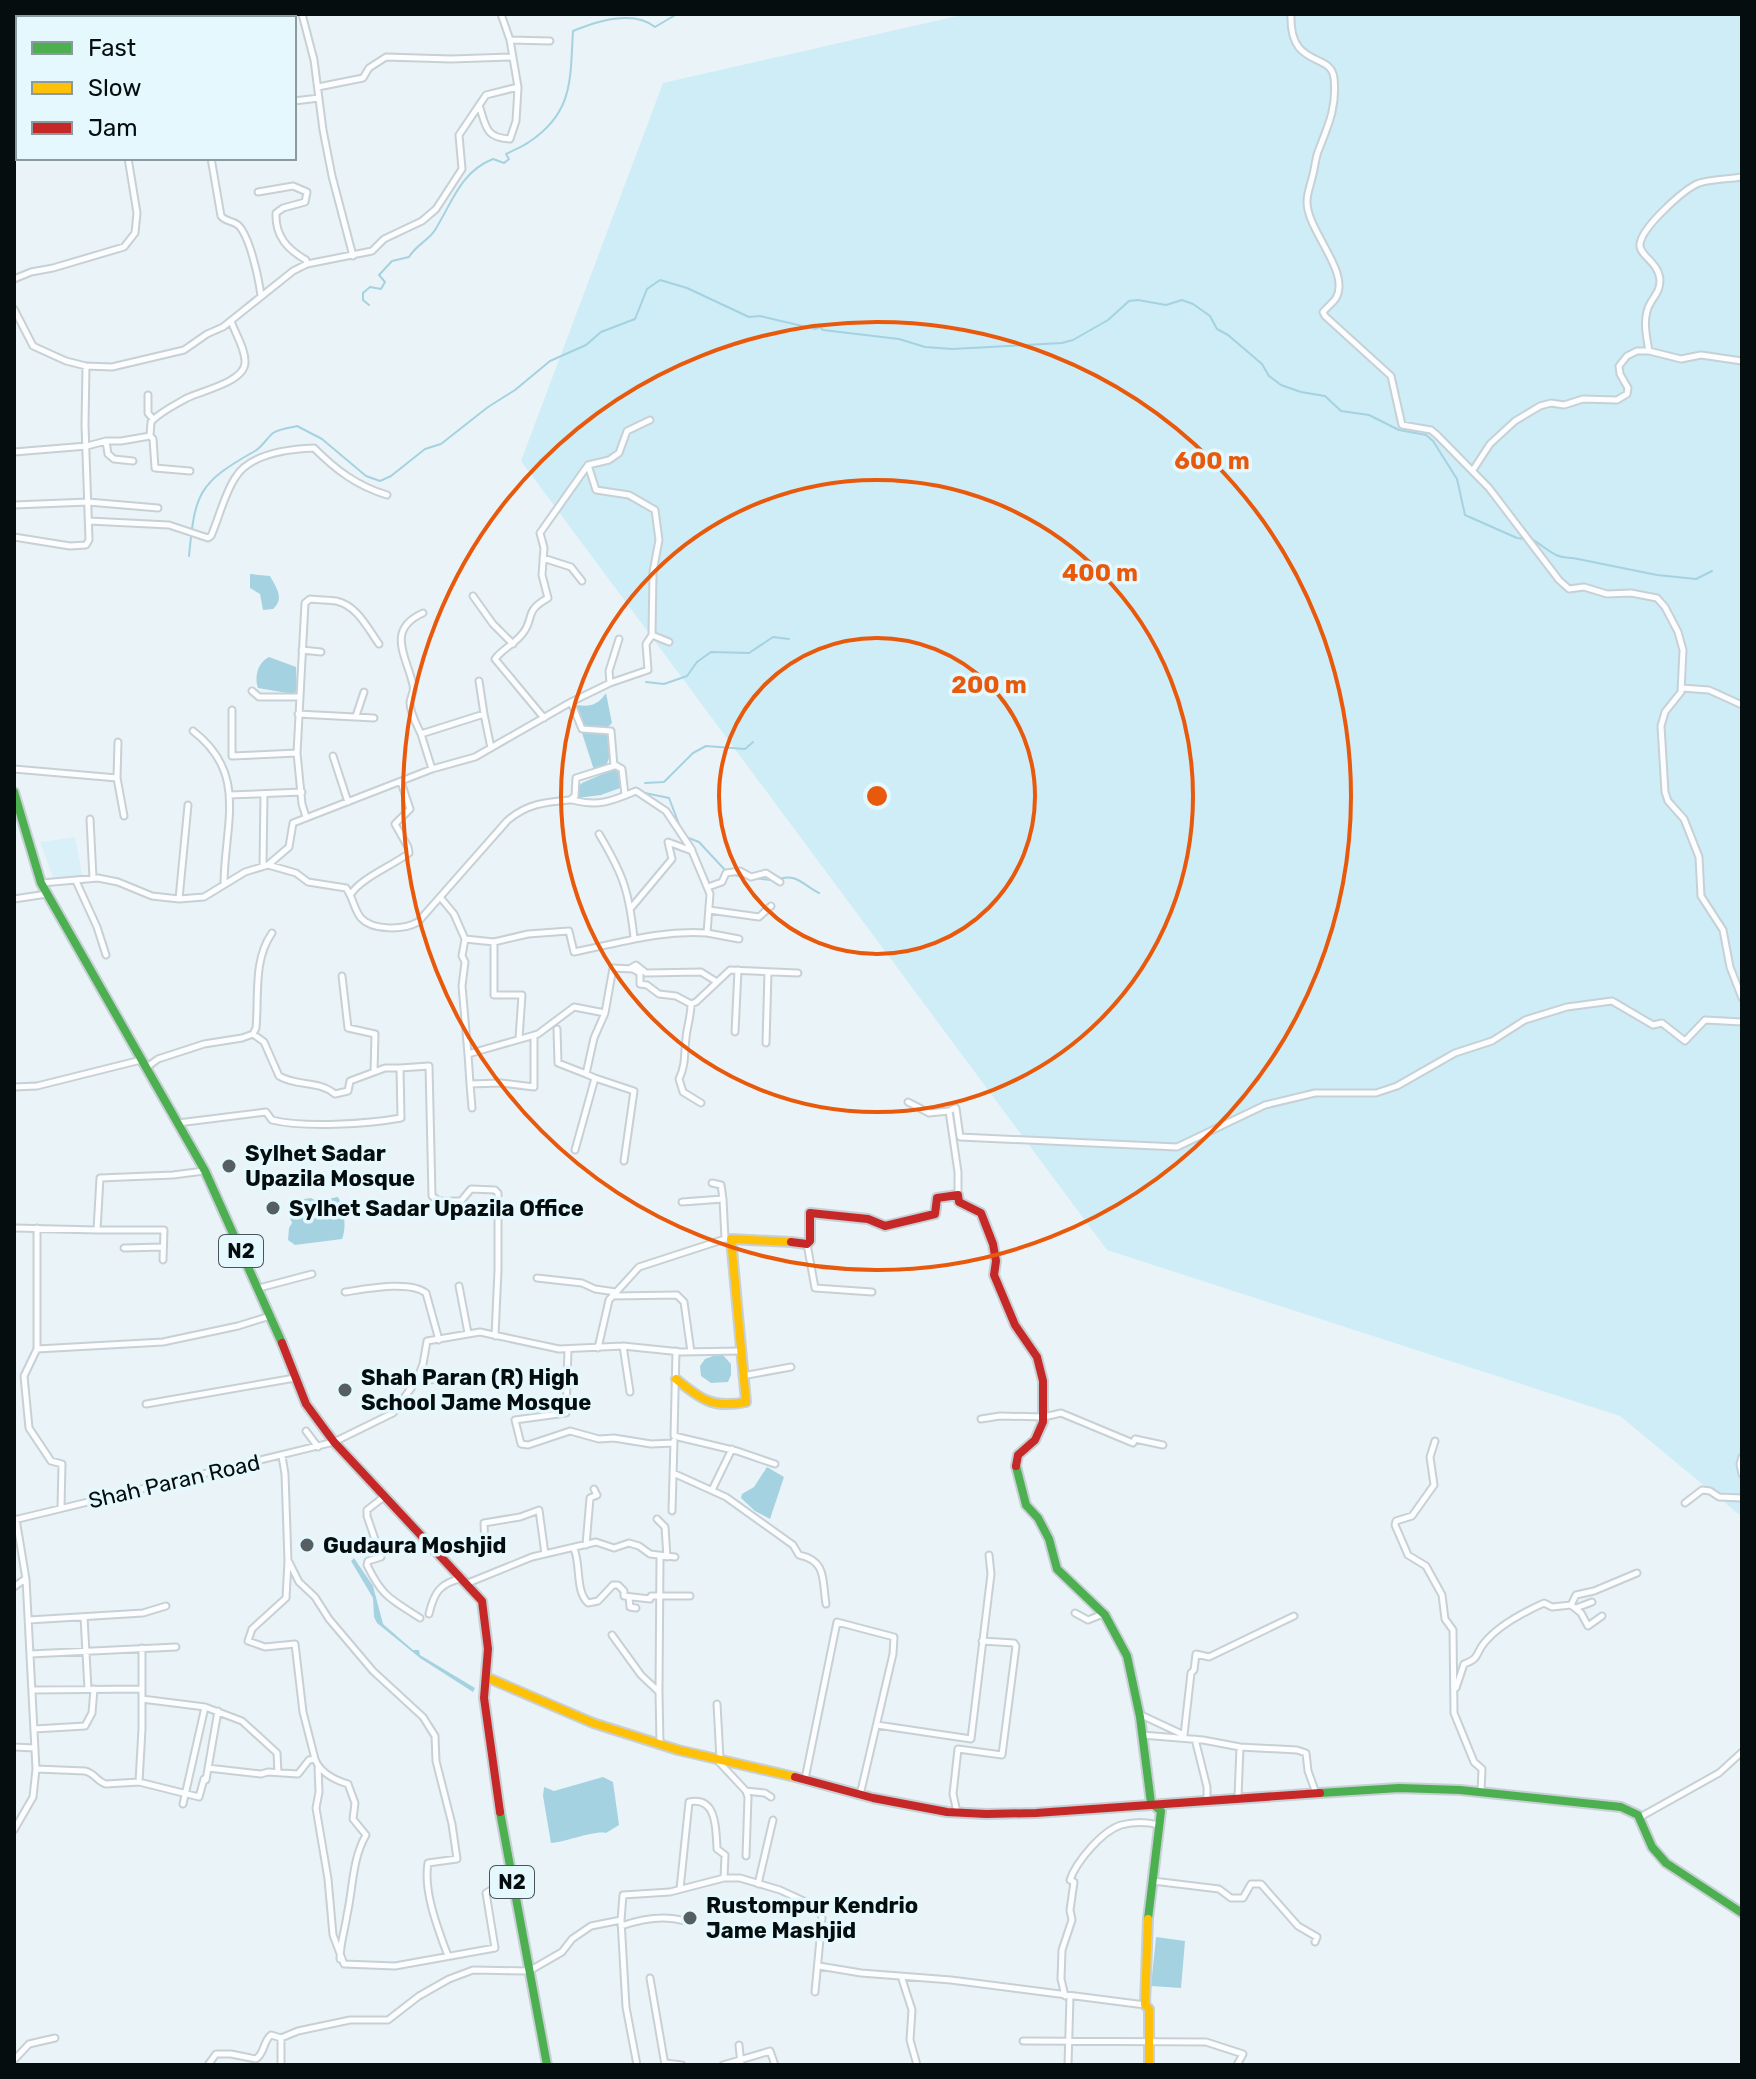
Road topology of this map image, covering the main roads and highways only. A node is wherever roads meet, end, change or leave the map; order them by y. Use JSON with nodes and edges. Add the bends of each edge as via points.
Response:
{"nodes":[{"id":1,"x":15,"y":796,"type":"edge"},
{"id":2,"x":676,"y":1379,"type":"road end"},
{"id":3,"x":486,"y":1680,"type":"junction"},
{"id":4,"x":1151,"y":1803,"type":"junction"},
{"id":5,"x":1742,"y":1913,"type":"edge"},
{"id":6,"x":547,"y":2065,"type":"edge"},
{"id":7,"x":1149,"y":2065,"type":"edge"}],
"edges":[{"from":1,"to":3,"type":"main road","number":"N2","via":[[41,883],[205,1171],[306,1404],[334,1442],[482,1601]]},
{"from":2,"to":4,"type":"main road","via":[[709,1402],[746,1402],[728,1239],[807,1244],[810,1213],[885,1226],[935,1214],[937,1198],[958,1195],[959,1202],[981,1213],[993,1244],[994,1275],[1015,1325],[1037,1357],[1043,1381],[1044,1417],[1035,1440],[1015,1463],[1026,1505],[1045,1530],[1057,1569],[1104,1613],[1127,1656]]},
{"from":3,"to":4,"type":"main road","via":[[660,1745],[911,1807],[1036,1813]]},
{"from":3,"to":6,"type":"main road","number":"N2","via":[[484,1698],[513,1883]]},
{"from":4,"to":5,"type":"main road","via":[[1399,1788],[1621,1807],[1642,1816],[1656,1853]]},
{"from":4,"to":7,"type":"main road","via":[[1161,1811],[1146,1937]]}]}
